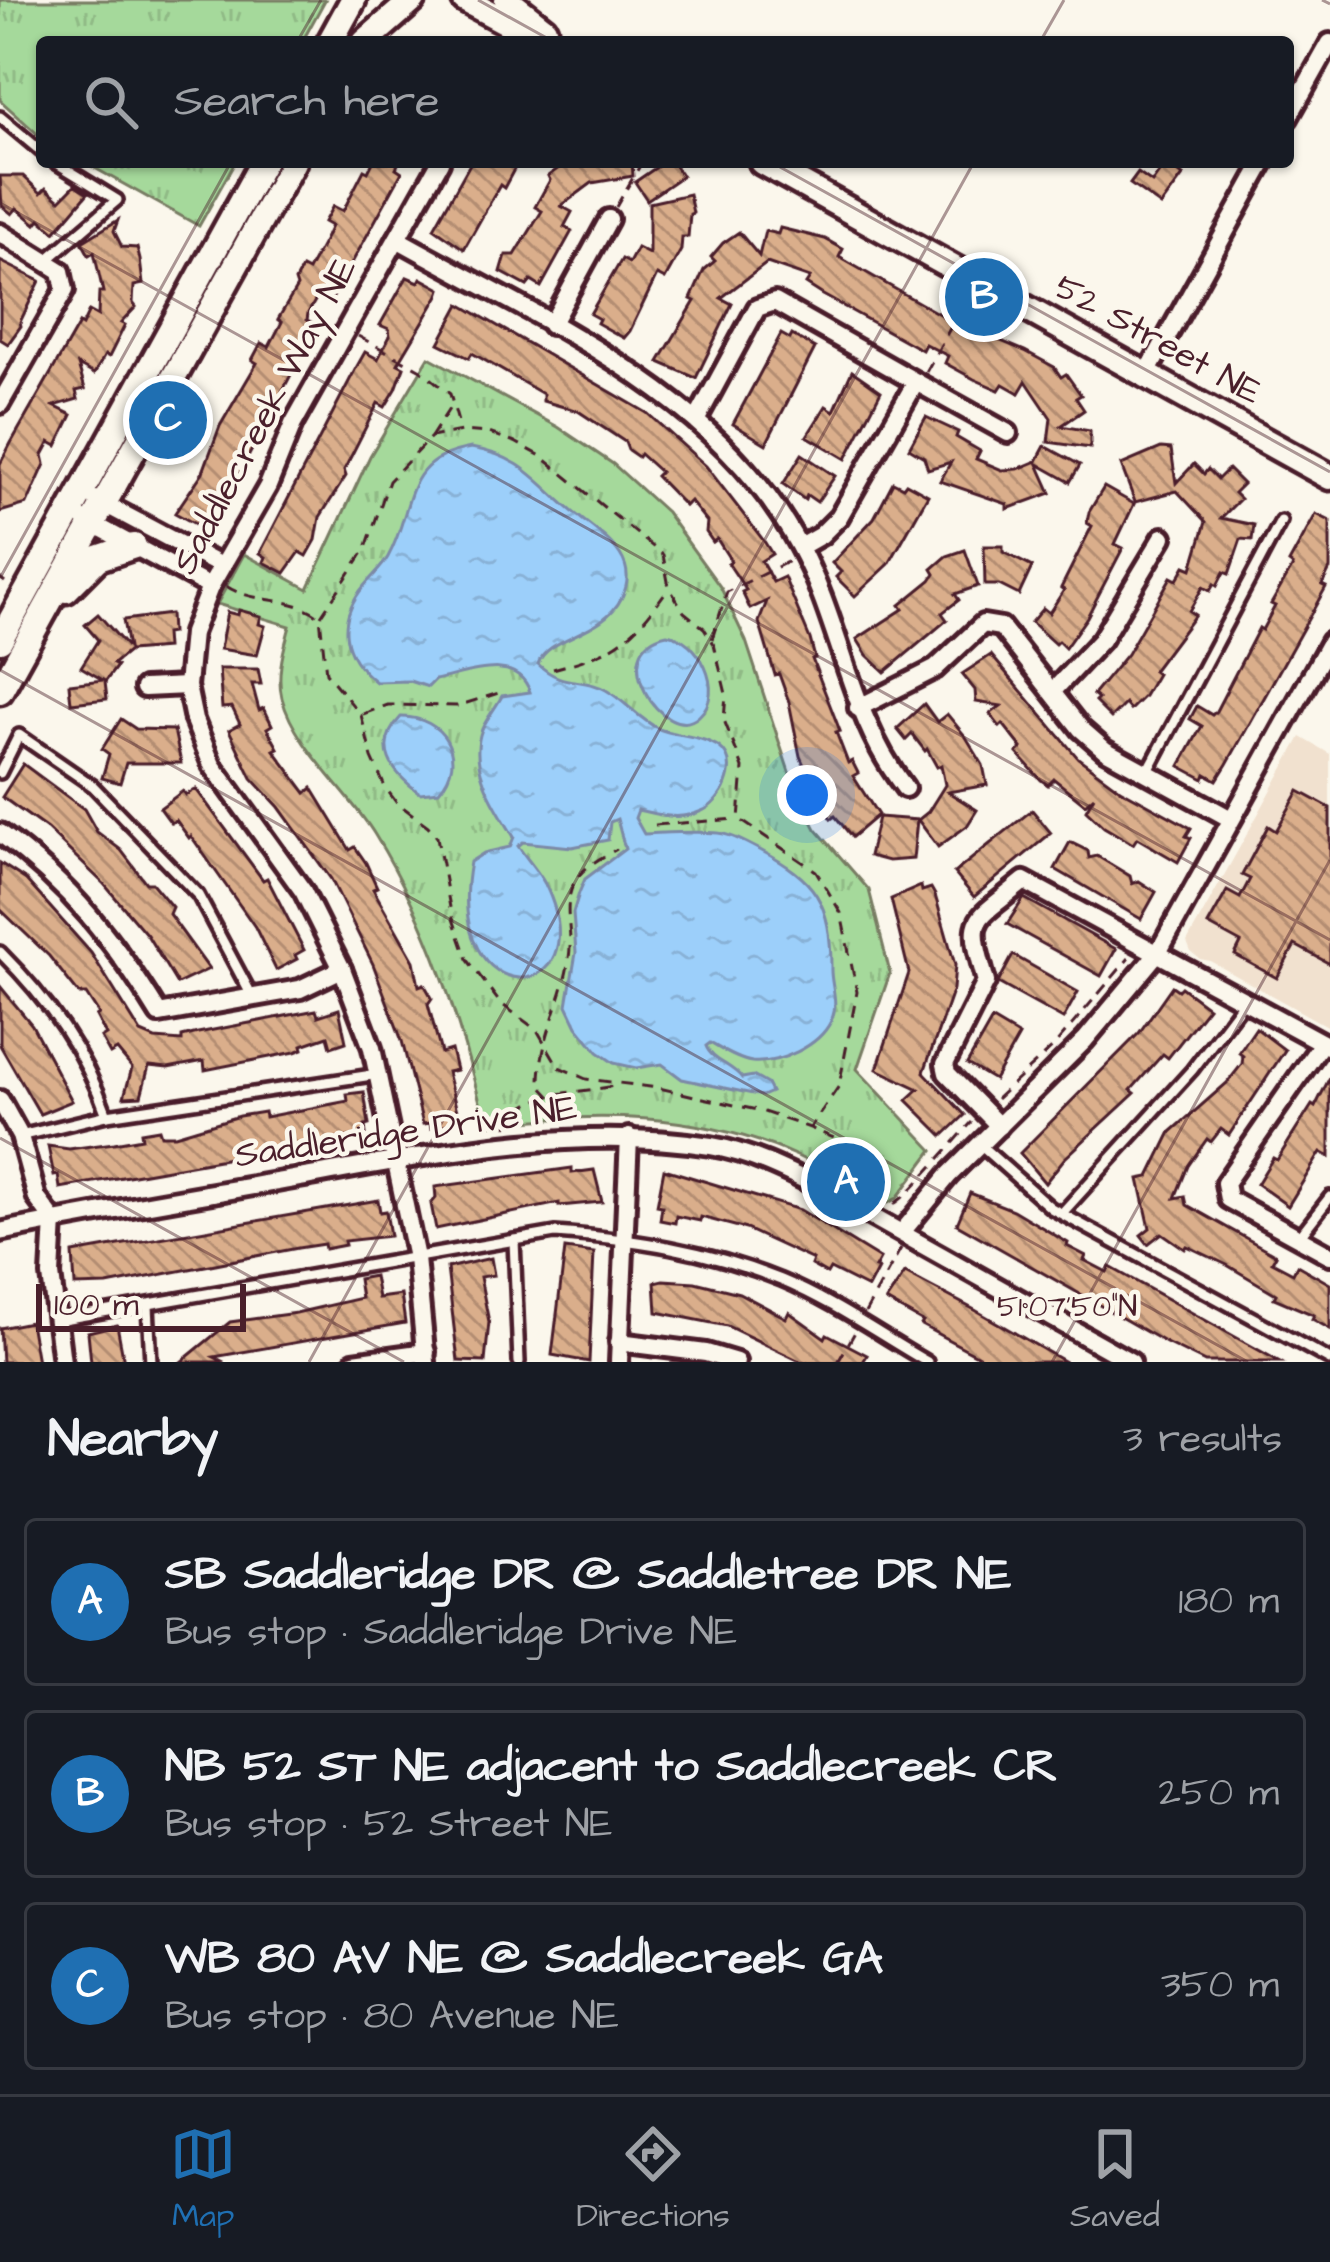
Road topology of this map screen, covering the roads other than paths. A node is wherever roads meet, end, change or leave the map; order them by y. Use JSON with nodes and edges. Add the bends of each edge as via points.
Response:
{"nodes":[{"id":1,"x":353,"y":0,"type":"edge"},
{"id":2,"x":384,"y":0,"type":"edge"},
{"id":3,"x":413,"y":0,"type":"edge"},
{"id":4,"x":465,"y":0,"type":"edge"},
{"id":5,"x":507,"y":0,"type":"edge"},
{"id":6,"x":333,"y":36,"type":"edge"},
{"id":7,"x":366,"y":36,"type":"edge"},
{"id":8,"x":370,"y":36,"type":"edge"},
{"id":9,"x":533,"y":36,"type":"edge"},
{"id":10,"x":552,"y":36,"type":"edge"},
{"id":11,"x":1330,"y":43,"type":"edge"},
{"id":12,"x":1294,"y":107,"type":"edge"},
{"id":13,"x":0,"y":118,"type":"edge"},
{"id":14,"x":36,"y":147,"type":"edge"},
{"id":15,"x":65,"y":168,"type":"edge"},
{"id":16,"x":260,"y":168,"type":"edge"},
{"id":17,"x":289,"y":168,"type":"edge"},
{"id":18,"x":437,"y":168,"type":"edge"},
{"id":19,"x":773,"y":168,"type":"edge"},
{"id":20,"x":1261,"y":168,"type":"edge"},
{"id":21,"x":610,"y":219,"type":"road end"},
{"id":22,"x":0,"y":233,"type":"edge"},
{"id":23,"x":397,"y":239,"type":"junction"},
{"id":24,"x":46,"y":261,"type":"junction"},
{"id":25,"x":551,"y":326,"type":"junction"},
{"id":26,"x":1146,"y":374,"type":"junction"},
{"id":27,"x":916,"y":382,"type":"junction"},
{"id":28,"x":0,"y":404,"type":"edge"},
{"id":29,"x":697,"y":419,"type":"junction"},
{"id":30,"x":1008,"y":433,"type":"dead end"},
{"id":31,"x":1330,"y":477,"type":"edge"},
{"id":32,"x":87,"y":508,"type":"junction"},
{"id":33,"x":1281,"y":521,"type":"dead end"},
{"id":34,"x":1163,"y":537,"type":"dead end"},
{"id":35,"x":134,"y":546,"type":"junction"},
{"id":36,"x":802,"y":552,"type":"junction"},
{"id":37,"x":221,"y":566,"type":"junction"},
{"id":38,"x":210,"y":587,"type":"junction"},
{"id":39,"x":37,"y":624,"type":"junction"},
{"id":40,"x":0,"y":640,"type":"edge"},
{"id":41,"x":1330,"y":642,"type":"edge"},
{"id":42,"x":187,"y":686,"type":"junction"},
{"id":43,"x":144,"y":688,"type":"dead end"},
{"id":44,"x":0,"y":691,"type":"edge"},
{"id":45,"x":1053,"y":692,"type":"junction"},
{"id":46,"x":858,"y":708,"type":"junction"},
{"id":47,"x":0,"y":773,"type":"edge"},
{"id":48,"x":1147,"y":773,"type":"junction"},
{"id":49,"x":905,"y":788,"type":"dead end"},
{"id":50,"x":1231,"y":819,"type":"junction"},
{"id":51,"x":0,"y":833,"type":"edge"},
{"id":52,"x":1159,"y":951,"type":"junction"},
{"id":53,"x":0,"y":952,"type":"edge"},
{"id":54,"x":342,"y":969,"type":"junction"},
{"id":55,"x":253,"y":998,"type":"junction"},
{"id":56,"x":1245,"y":1000,"type":"junction"},
{"id":57,"x":1326,"y":1045,"type":"edge"},
{"id":58,"x":379,"y":1073,"type":"junction"},
{"id":59,"x":0,"y":1100,"type":"edge"},
{"id":60,"x":107,"y":1115,"type":"junction"},
{"id":61,"x":999,"y":1126,"type":"junction"},
{"id":62,"x":20,"y":1136,"type":"junction"},
{"id":63,"x":629,"y":1137,"type":"junction"},
{"id":64,"x":980,"y":1145,"type":"junction"},
{"id":65,"x":398,"y":1160,"type":"junction"},
{"id":66,"x":1330,"y":1197,"type":"edge"},
{"id":67,"x":1062,"y":1213,"type":"junction"},
{"id":68,"x":54,"y":1221,"type":"junction"},
{"id":69,"x":903,"y":1231,"type":"junction"},
{"id":70,"x":0,"y":1232,"type":"edge"},
{"id":71,"x":624,"y":1238,"type":"junction"},
{"id":72,"x":1299,"y":1238,"type":"junction"},
{"id":73,"x":514,"y":1240,"type":"junction"},
{"id":74,"x":1330,"y":1255,"type":"edge"},
{"id":75,"x":416,"y":1258,"type":"junction"},
{"id":76,"x":148,"y":1306,"type":"junction"},
{"id":77,"x":57,"y":1321,"type":"junction"},
{"id":78,"x":619,"y":1342,"type":"junction"},
{"id":79,"x":426,"y":1357,"type":"edge"},
{"id":80,"x":1330,"y":1360,"type":"edge"},
{"id":81,"x":62,"y":1362,"type":"edge"},
{"id":82,"x":152,"y":1362,"type":"edge"},
{"id":83,"x":354,"y":1362,"type":"edge"},
{"id":84,"x":519,"y":1362,"type":"edge"},
{"id":85,"x":619,"y":1362,"type":"edge"},
{"id":86,"x":734,"y":1362,"type":"edge"},
{"id":87,"x":927,"y":1362,"type":"edge"},
{"id":88,"x":1131,"y":1362,"type":"edge"}],
"edges":[{"from":1,"to":6,"type":"main road"},
{"from":2,"to":7,"type":"main road"},
{"from":3,"to":8,"type":"main road"},
{"from":4,"to":9,"type":"main road"},
{"from":5,"to":10,"type":"main road"},
{"from":11,"to":12,"type":"street"},
{"from":13,"to":14,"type":"lane"},
{"from":15,"to":24,"type":"lane","via":[[117,200]]},
{"from":16,"to":32,"type":"main road"},
{"from":17,"to":32,"type":"main road"},
{"from":18,"to":23,"type":"street"},
{"from":19,"to":26,"type":"main road","name":"52 Street NE"},
{"from":20,"to":26,"type":"street"},
{"from":21,"to":25,"type":"street"},
{"from":22,"to":24,"type":"street"},
{"from":23,"to":25,"type":"street","name":"Saddlecreek Way NE"},
{"from":23,"to":37,"type":"street","name":"Saddlecreek Way NE"},
{"from":24,"to":28,"type":"street","via":[[61,271],[65,290]]},
{"from":25,"to":29,"type":"street","name":"Saddlecreek Way NE","via":[[648,380]]},
{"from":26,"to":31,"type":"main road","name":"52 Street NE"},
{"from":27,"to":29,"type":"street","via":[[775,302],[757,308]]},
{"from":27,"to":30,"type":"street"},
{"from":27,"to":36,"type":"street","via":[[839,518]]},
{"from":29,"to":36,"type":"street","name":"Saddlecreek Way NE"},
{"from":32,"to":35,"type":"street"},
{"from":32,"to":37,"type":"street"},
{"from":32,"to":39,"type":"main road"},
{"from":32,"to":40,"type":"main road"},
{"from":33,"to":48,"type":"lane"},
{"from":34,"to":45,"type":"street","via":[[1101,640]]},
{"from":35,"to":38,"type":"street"},
{"from":35,"to":39,"type":"main road","via":[[98,558]]},
{"from":36,"to":46,"type":"street","name":"Saddlecreek Way NE"},
{"from":37,"to":38,"type":"street","name":"Saddlecreek Way NE"},
{"from":38,"to":42,"type":"street","name":"Saddlecreek Way NE","via":[[192,633]]},
{"from":39,"to":44,"type":"main road"},
{"from":41,"to":50,"type":"street"},
{"from":42,"to":43,"type":"street"},
{"from":42,"to":54,"type":"street","name":"Saddlecreek Way NE","via":[[212,765],[303,891]]},
{"from":45,"to":46,"type":"street","via":[[1001,627],[982,624],[934,669]]},
{"from":45,"to":48,"type":"street","via":[[1105,750]]},
{"from":46,"to":49,"type":"street","name":"Saddlecreek Way NE"},
{"from":47,"to":55,"type":"lane","via":[[20,735],[93,786],[197,895]]},
{"from":48,"to":50,"type":"street"},
{"from":50,"to":52,"type":"street"},
{"from":51,"to":55,"type":"street","via":[[98,922],[159,1014]]},
{"from":52,"to":56,"type":"street"},
{"from":52,"to":61,"type":"street"},
{"from":52,"to":61,"type":"street","via":[[1024,881],[978,920],[973,932],[986,982],[945,1064]]},
{"from":53,"to":60,"type":"lane","via":[[42,994],[93,1075]]},
{"from":54,"to":55,"type":"street","via":[[300,989]]},
{"from":54,"to":58,"type":"street","name":"Saddlecreek Way NE"},
{"from":56,"to":57,"type":"street"},
{"from":56,"to":67,"type":"lane"},
{"from":57,"to":72,"type":"street","via":[[1225,1183],[1228,1199]]},
{"from":58,"to":60,"type":"lane"},
{"from":58,"to":65,"type":"street","name":"Saddlecreek Way NE"},
{"from":59,"to":62,"type":"street"},
{"from":60,"to":62,"type":"lane"},
{"from":61,"to":64,"type":"street"},
{"from":62,"to":68,"type":"street","via":[[37,1198]]},
{"from":63,"to":65,"type":"street","name":"Saddleridge Drive NE"},
{"from":63,"to":69,"type":"street","name":"Saddleridge Drive NE","via":[[716,1146],[779,1167]]},
{"from":63,"to":71,"type":"street"},
{"from":64,"to":67,"type":"lane"},
{"from":64,"to":69,"type":"street"},
{"from":65,"to":68,"type":"street","name":"Saddleridge Drive NE"},
{"from":65,"to":75,"type":"street","name":"Saddlecreek Way NE"},
{"from":66,"to":72,"type":"lane"},
{"from":67,"to":80,"type":"lane"},
{"from":68,"to":70,"type":"street","name":"Saddleridge Drive NE"},
{"from":68,"to":77,"type":"street"},
{"from":69,"to":88,"type":"street","name":"Saddleridge Drive NE"},
{"from":71,"to":73,"type":"lane"},
{"from":71,"to":78,"type":"street"},
{"from":71,"to":87,"type":"lane","via":[[707,1254],[786,1282]]},
{"from":72,"to":74,"type":"street"},
{"from":73,"to":75,"type":"lane"},
{"from":73,"to":84,"type":"lane"},
{"from":75,"to":76,"type":"lane"},
{"from":75,"to":79,"type":"street","name":"Saddlecreek Way NE"},
{"from":76,"to":77,"type":"lane"},
{"from":76,"to":82,"type":"lane"},
{"from":77,"to":81,"type":"street"},
{"from":78,"to":85,"type":"street"},
{"from":78,"to":86,"type":"street"},
{"from":79,"to":83,"type":"street"}]}
